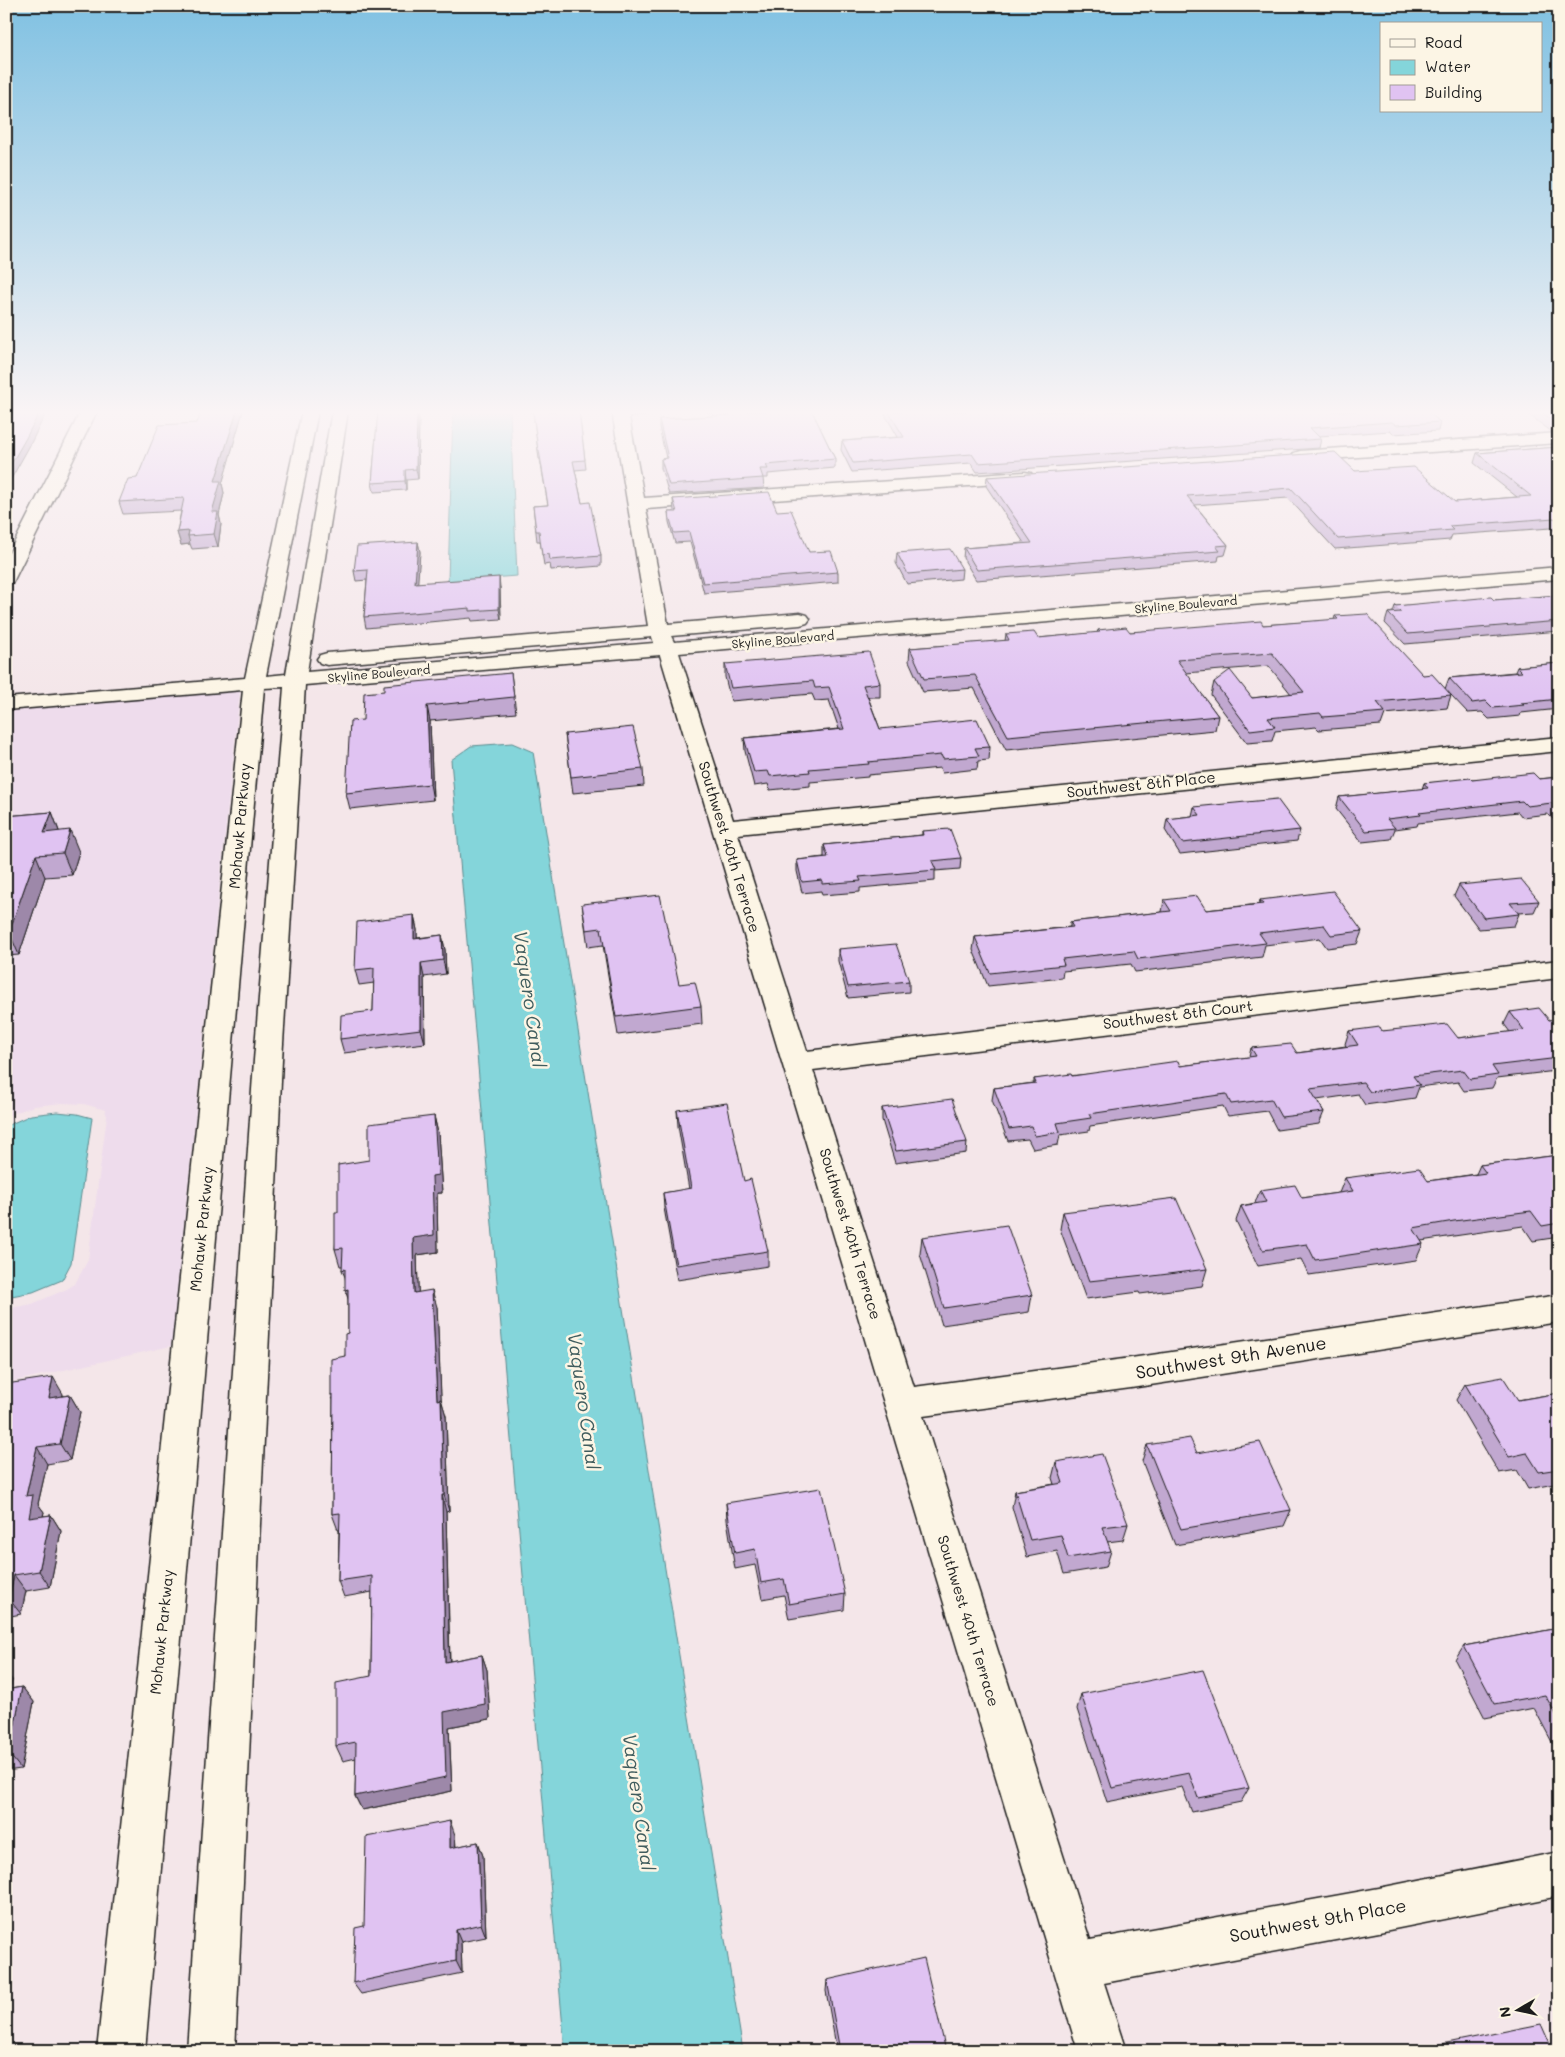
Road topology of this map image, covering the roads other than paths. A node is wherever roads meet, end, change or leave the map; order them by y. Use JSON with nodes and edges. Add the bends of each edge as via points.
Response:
{"nodes":[{"id":1,"x":41,"y":507,"type":"edge"},
{"id":2,"x":290,"y":507,"type":"edge"},
{"id":3,"x":324,"y":507,"type":"edge"},
{"id":4,"x":638,"y":507,"type":"edge"},
{"id":5,"x":1559,"y":556,"type":"edge"},
{"id":6,"x":1559,"y":573,"type":"edge"},
{"id":7,"x":6,"y":578,"type":"edge"},
{"id":8,"x":662,"y":640,"type":"junction"},
{"id":9,"x":297,"y":671,"type":"junction"},
{"id":10,"x":255,"y":675,"type":"junction"},
{"id":11,"x":6,"y":685,"type":"edge"},
{"id":12,"x":6,"y":704,"type":"edge"},
{"id":13,"x":1559,"y":744,"type":"edge"},
{"id":14,"x":724,"y":828,"type":"junction"},
{"id":15,"x":1559,"y":969,"type":"edge"},
{"id":16,"x":797,"y":1062,"type":"junction"},
{"id":17,"x":1559,"y":1308,"type":"edge"},
{"id":18,"x":903,"y":1404,"type":"junction"},
{"id":19,"x":1559,"y":1874,"type":"edge"},
{"id":20,"x":1076,"y":1964,"type":"junction"},
{"id":21,"x":121,"y":2051,"type":"edge"},
{"id":22,"x":211,"y":2051,"type":"edge"},
{"id":23,"x":1102,"y":2051,"type":"edge"}],
"edges":[{"from":1,"to":7,"type":"street"},
{"from":2,"to":10,"type":"street","name":"Mohawk Parkway"},
{"from":3,"to":9,"type":"street"},
{"from":4,"to":8,"type":"street","name":"Southwest 40th Terrace"},
{"from":5,"to":8,"type":"street","name":"Skyline Boulevard"},
{"from":6,"to":8,"type":"street","name":"Skyline Boulevard"},
{"from":8,"to":9,"type":"street","name":"Skyline Boulevard"},
{"from":8,"to":14,"type":"street","name":"Southwest 40th Terrace","via":[[671,658]]},
{"from":9,"to":10,"type":"street","name":"Skyline Boulevard"},
{"from":9,"to":22,"type":"street","via":[[267,1080]]},
{"from":10,"to":11,"type":"street","name":"Skyline Boulevard"},
{"from":10,"to":12,"type":"street","name":"Skyline Boulevard"},
{"from":10,"to":21,"type":"street","name":"Mohawk Parkway"},
{"from":13,"to":14,"type":"street","name":"Southwest 8th Place"},
{"from":14,"to":16,"type":"street","name":"Southwest 40th Terrace"},
{"from":15,"to":16,"type":"street","name":"Southwest 8th Court"},
{"from":16,"to":18,"type":"street","name":"Southwest 40th Terrace"},
{"from":17,"to":18,"type":"street","name":"Southwest 9th Avenue","via":[[1140,1372]]},
{"from":18,"to":20,"type":"street","name":"Southwest 40th Terrace"},
{"from":19,"to":20,"type":"street","name":"Southwest 9th Place","via":[[1380,1910]]},
{"from":20,"to":23,"type":"street","name":"Southwest 40th Terrace"}]}
